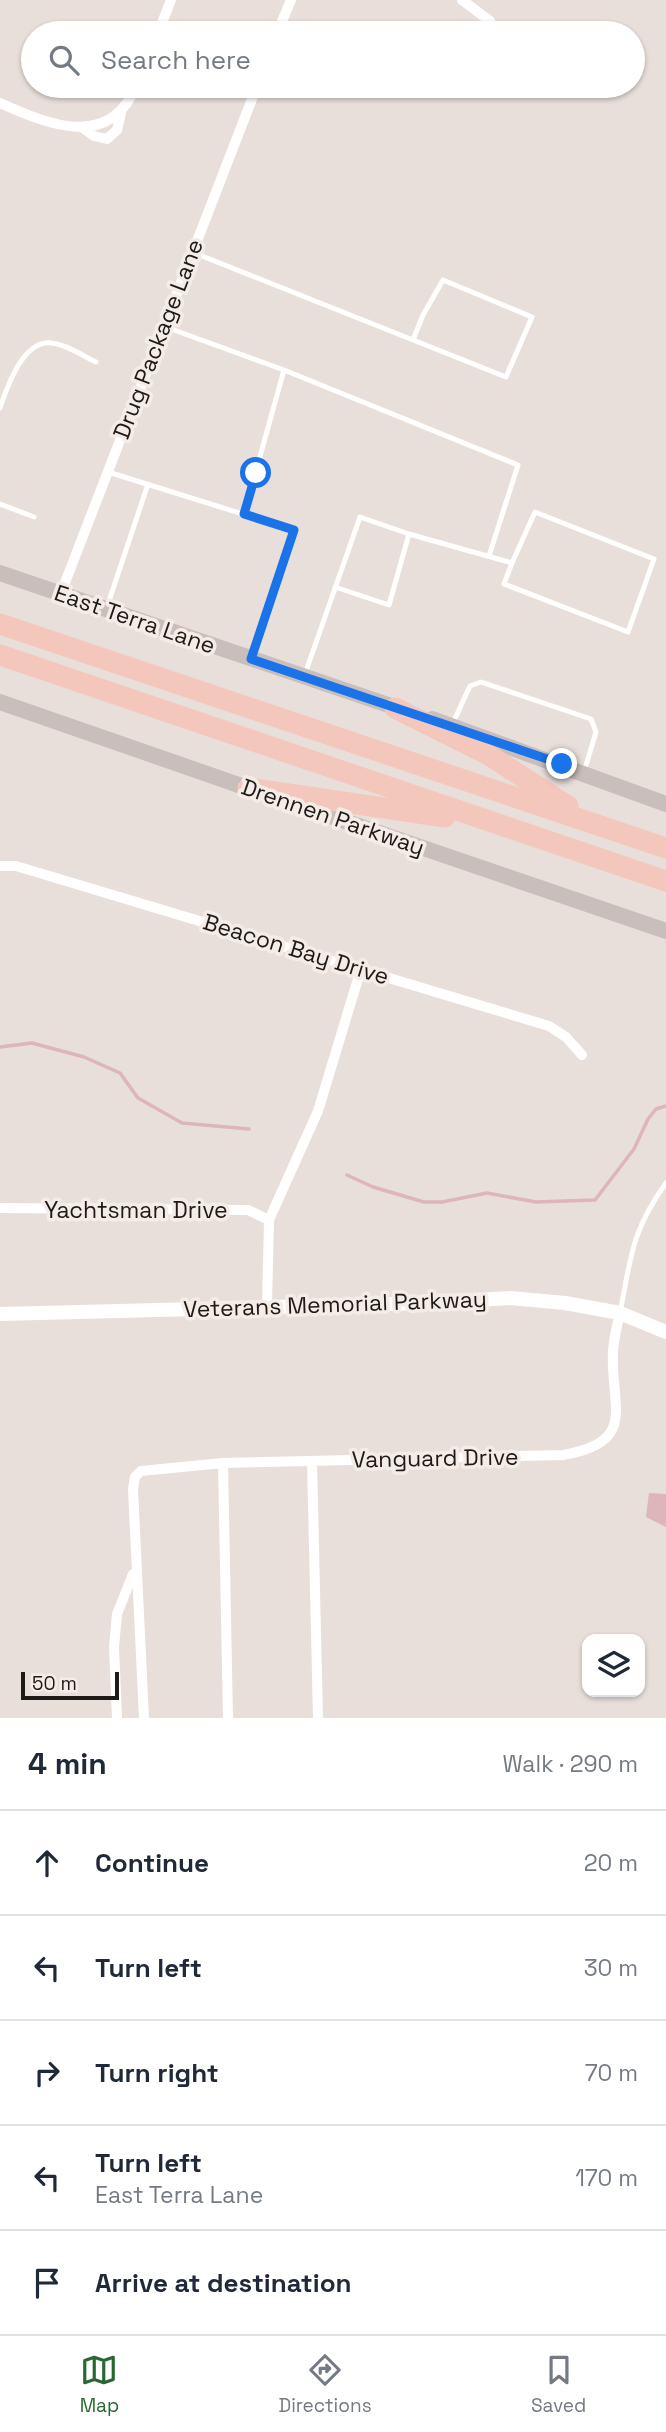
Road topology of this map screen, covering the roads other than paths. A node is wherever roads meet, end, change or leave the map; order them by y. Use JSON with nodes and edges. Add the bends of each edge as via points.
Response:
{"nodes":[{"id":1,"x":171,"y":0,"type":"edge"},
{"id":2,"x":291,"y":0,"type":"edge"},
{"id":3,"x":462,"y":0,"type":"edge"},
{"id":4,"x":163,"y":21,"type":"edge"},
{"id":5,"x":282,"y":21,"type":"edge"},
{"id":6,"x":490,"y":21,"type":"dead end"},
{"id":7,"x":129,"y":98,"type":"edge"},
{"id":8,"x":252,"y":98,"type":"edge"},
{"id":9,"x":0,"y":103,"type":"edge"},
{"id":10,"x":192,"y":252,"type":"junction"},
{"id":11,"x":163,"y":326,"type":"junction"},
{"id":12,"x":413,"y":340,"type":"junction"},
{"id":13,"x":96,"y":362,"type":"dead end"},
{"id":14,"x":284,"y":370,"type":"junction"},
{"id":15,"x":0,"y":408,"type":"edge"},
{"id":16,"x":108,"y":472,"type":"junction"},
{"id":17,"x":148,"y":484,"type":"junction"},
{"id":18,"x":0,"y":504,"type":"edge"},
{"id":19,"x":244,"y":514,"type":"junction"},
{"id":20,"x":34,"y":517,"type":"dead end"},
{"id":21,"x":409,"y":534,"type":"junction"},
{"id":22,"x":489,"y":556,"type":"junction"},
{"id":23,"x":512,"y":563,"type":"junction"},
{"id":24,"x":0,"y":573,"type":"edge"},
{"id":25,"x":335,"y":587,"type":"junction"},
{"id":26,"x":61,"y":593,"type":"junction"},
{"id":27,"x":106,"y":609,"type":"junction"},
{"id":28,"x":0,"y":624,"type":"edge"},
{"id":29,"x":0,"y":655,"type":"edge"},
{"id":30,"x":251,"y":659,"type":"junction"},
{"id":31,"x":304,"y":677,"type":"junction"},
{"id":32,"x":0,"y":702,"type":"edge"},
{"id":33,"x":395,"y":708,"type":"junction"},
{"id":34,"x":452,"y":725,"type":"junction"},
{"id":35,"x":584,"y":772,"type":"junction"},
{"id":36,"x":247,"y":788,"type":"junction"},
{"id":37,"x":666,"y":804,"type":"edge"},
{"id":38,"x":597,"y":824,"type":"junction"},
{"id":39,"x":506,"y":827,"type":"junction"},
{"id":40,"x":666,"y":848,"type":"edge"},
{"id":41,"x":0,"y":866,"type":"edge"},
{"id":42,"x":666,"y":881,"type":"edge"},
{"id":43,"x":666,"y":931,"type":"edge"},
{"id":44,"x":361,"y":969,"type":"junction"},
{"id":45,"x":582,"y":1055,"type":"dead end"},
{"id":46,"x":666,"y":1183,"type":"edge"},
{"id":47,"x":0,"y":1208,"type":"edge"},
{"id":48,"x":269,"y":1220,"type":"junction"},
{"id":49,"x":267,"y":1305,"type":"junction"},
{"id":50,"x":620,"y":1313,"type":"junction"},
{"id":51,"x":0,"y":1314,"type":"edge"},
{"id":52,"x":666,"y":1332,"type":"edge"},
{"id":53,"x":312,"y":1461,"type":"junction"},
{"id":54,"x":223,"y":1463,"type":"junction"},
{"id":55,"x":134,"y":1571,"type":"junction"},
{"id":56,"x":117,"y":1718,"type":"edge"},
{"id":57,"x":144,"y":1718,"type":"edge"},
{"id":58,"x":228,"y":1718,"type":"edge"},
{"id":59,"x":318,"y":1718,"type":"edge"}],
"edges":[{"from":1,"to":4,"type":"street"},
{"from":2,"to":5,"type":"street"},
{"from":3,"to":6,"type":"street"},
{"from":7,"to":9,"type":"street","via":[[118,116],[117,130],[107,139]]},
{"from":8,"to":10,"type":"street","name":"Drug Package Lane"},
{"from":10,"to":11,"type":"street","name":"Drug Package Lane"},
{"from":10,"to":12,"type":"lane"},
{"from":11,"to":14,"type":"lane"},
{"from":11,"to":16,"type":"street","name":"Drug Package Lane"},
{"from":12,"to":12,"type":"lane","via":[[506,377],[532,317],[443,280]]},
{"from":13,"to":15,"type":"lane","via":[[50,343],[34,346]]},
{"from":14,"to":19,"type":"lane"},
{"from":14,"to":22,"type":"lane","via":[[518,465]]},
{"from":16,"to":17,"type":"lane"},
{"from":16,"to":26,"type":"street","name":"Drug Package Lane"},
{"from":17,"to":19,"type":"lane"},
{"from":17,"to":27,"type":"lane"},
{"from":18,"to":20,"type":"lane"},
{"from":19,"to":30,"type":"lane","via":[[294,530]]},
{"from":21,"to":22,"type":"lane"},
{"from":21,"to":25,"type":"lane","via":[[360,517]]},
{"from":21,"to":25,"type":"lane","via":[[389,605]]},
{"from":22,"to":23,"type":"lane"},
{"from":23,"to":23,"type":"lane","via":[[504,584],[628,632],[654,559],[536,512]]},
{"from":24,"to":26,"type":"main road","name":"East Terra Lane"},
{"from":25,"to":31,"type":"lane"},
{"from":26,"to":27,"type":"main road","name":"East Terra Lane"},
{"from":27,"to":30,"type":"main road","name":"East Terra Lane"},
{"from":28,"to":38,"type":"highway"},
{"from":29,"to":39,"type":"highway"},
{"from":30,"to":31,"type":"main road","name":"East Terra Lane"},
{"from":31,"to":33,"type":"main road","name":"East Terra Lane"},
{"from":32,"to":36,"type":"main road","name":"Drennen Parkway"},
{"from":33,"to":34,"type":"main road","name":"East Terra Lane"},
{"from":33,"to":38,"type":"highway","via":[[487,754]]},
{"from":34,"to":35,"type":"main road","name":"East Terra Lane"},
{"from":34,"to":35,"type":"lane","via":[[470,686],[481,682],[591,719],[596,732]]},
{"from":35,"to":37,"type":"main road","name":"East Terra Lane"},
{"from":36,"to":39,"type":"highway"},
{"from":36,"to":43,"type":"main road","name":"Drennen Parkway"},
{"from":38,"to":40,"type":"highway"},
{"from":39,"to":42,"type":"highway"},
{"from":41,"to":44,"type":"street","name":"Beacon Bay Drive","via":[[16,866]]},
{"from":44,"to":45,"type":"street","name":"Beacon Bay Drive","via":[[549,1027]]},
{"from":44,"to":48,"type":"street","via":[[331,1074]]},
{"from":46,"to":50,"type":"lane","via":[[632,1242]]},
{"from":47,"to":48,"type":"street","name":"Yachtsman Drive","via":[[248,1210]]},
{"from":48,"to":49,"type":"street"},
{"from":49,"to":50,"type":"street","name":"Veterans Memorial Parkway","via":[[510,1298]]},
{"from":49,"to":51,"type":"street","name":"Veterans Memorial Parkway"},
{"from":50,"to":52,"type":"street","name":"Veterans Memorial Parkway"},
{"from":50,"to":53,"type":"street","name":"Vanguard Drive","via":[[613,1352],[615,1419],[601,1445],[563,1455]]},
{"from":53,"to":54,"type":"street","name":"Vanguard Drive"},
{"from":53,"to":59,"type":"street"},
{"from":54,"to":55,"type":"street","name":"Vanguard Drive","via":[[154,1467],[135,1477]]},
{"from":54,"to":58,"type":"street"},
{"from":55,"to":56,"type":"street","via":[[117,1614]]},
{"from":55,"to":57,"type":"street"}]}
